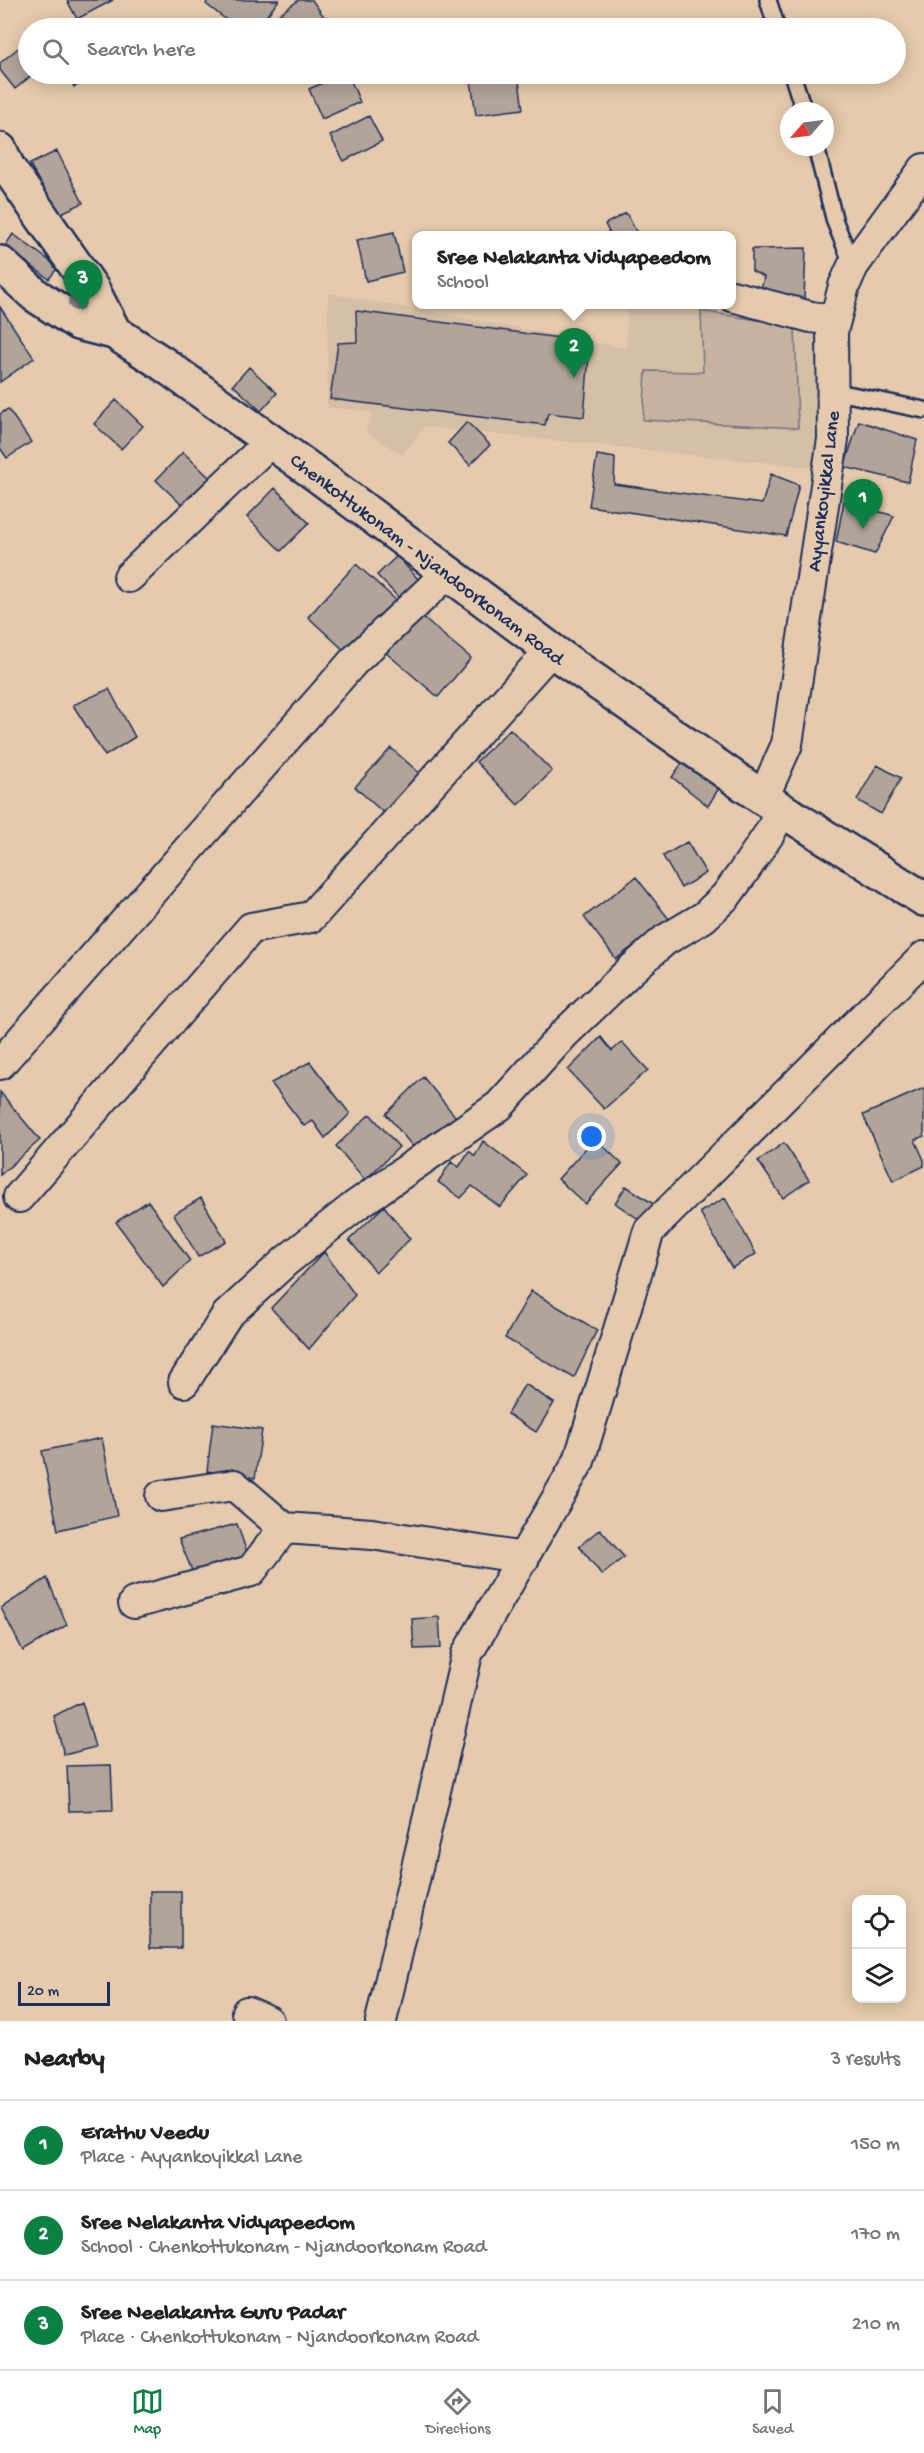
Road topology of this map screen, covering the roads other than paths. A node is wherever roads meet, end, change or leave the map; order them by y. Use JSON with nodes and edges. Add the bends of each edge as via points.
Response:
{"nodes":[{"id":1,"x":768,"y":0,"type":"edge"},
{"id":2,"x":774,"y":18,"type":"edge"},
{"id":3,"x":795,"y":84,"type":"edge"},
{"id":4,"x":801,"y":102,"type":"edge"},
{"id":5,"x":0,"y":150,"type":"edge"},
{"id":6,"x":818,"y":156,"type":"edge"},
{"id":7,"x":924,"y":169,"type":"edge"},
{"id":8,"x":0,"y":263,"type":"edge"},
{"id":9,"x":853,"y":266,"type":"junction"},
{"id":10,"x":736,"y":297,"type":"edge"},
{"id":11,"x":835,"y":320,"type":"junction"},
{"id":12,"x":114,"y":332,"type":"junction"},
{"id":13,"x":833,"y":391,"type":"junction"},
{"id":14,"x":924,"y":411,"type":"edge"},
{"id":15,"x":272,"y":441,"type":"junction"},
{"id":16,"x":448,"y":573,"type":"junction"},
{"id":17,"x":129,"y":577,"type":"dead end"},
{"id":18,"x":551,"y":650,"type":"junction"},
{"id":19,"x":772,"y":804,"type":"junction"},
{"id":20,"x":924,"y":899,"type":"edge"},
{"id":21,"x":924,"y":957,"type":"edge"},
{"id":22,"x":0,"y":1064,"type":"edge"},
{"id":23,"x":19,"y":1197,"type":"dead end"},
{"id":24,"x":184,"y":1382,"type":"dead end"},
{"id":25,"x":160,"y":1496,"type":"dead end"},
{"id":26,"x":284,"y":1528,"type":"junction"},
{"id":27,"x":524,"y":1558,"type":"junction"},
{"id":28,"x":134,"y":1603,"type":"dead end"},
{"id":29,"x":381,"y":2021,"type":"edge"}],
"edges":[{"from":1,"to":2,"type":"lane"},
{"from":3,"to":4,"type":"lane"},
{"from":5,"to":12,"type":"main road","via":[[8,168],[92,289]]},
{"from":6,"to":9,"type":"lane","via":[[835,222]]},
{"from":7,"to":9,"type":"street","name":"Ayyankoyikkal Lane"},
{"from":8,"to":12,"type":"main road","via":[[35,295],[78,324]]},
{"from":9,"to":11,"type":"street","name":"Ayyankoyikkal Lane"},
{"from":10,"to":11,"type":"street"},
{"from":11,"to":13,"type":"street","name":"Ayyankoyikkal Lane"},
{"from":12,"to":15,"type":"main road","name":"Chenkottukonam - Njandoorkonam Road"},
{"from":13,"to":14,"type":"lane"},
{"from":13,"to":19,"type":"street","name":"Ayyankoyikkal Lane","via":[[833,439],[788,744]]},
{"from":15,"to":16,"type":"main road","name":"Chenkottukonam - Njandoorkonam Road"},
{"from":15,"to":17,"type":"street"},
{"from":16,"to":18,"type":"main road","name":"Chenkottukonam - Njandoorkonam Road"},
{"from":16,"to":22,"type":"street","via":[[353,662]]},
{"from":18,"to":19,"type":"main road","name":"Chenkottukonam - Njandoorkonam Road"},
{"from":18,"to":23,"type":"street","via":[[311,917],[251,928]]},
{"from":19,"to":20,"type":"main road","name":"Chenkottukonam - Njandoorkonam Road"},
{"from":19,"to":24,"type":"street","name":"Ayyankoyikkal Lane","via":[[769,834],[726,896],[704,917],[666,940],[632,969],[564,1034],[498,1106],[355,1206],[286,1261],[227,1315]]},
{"from":21,"to":27,"type":"street","via":[[649,1231],[579,1461]]},
{"from":25,"to":26,"type":"street","via":[[234,1485]]},
{"from":26,"to":27,"type":"street","via":[[372,1534]]},
{"from":26,"to":28,"type":"street","via":[[251,1571]]},
{"from":27,"to":29,"type":"street","via":[[467,1654]]}]}
